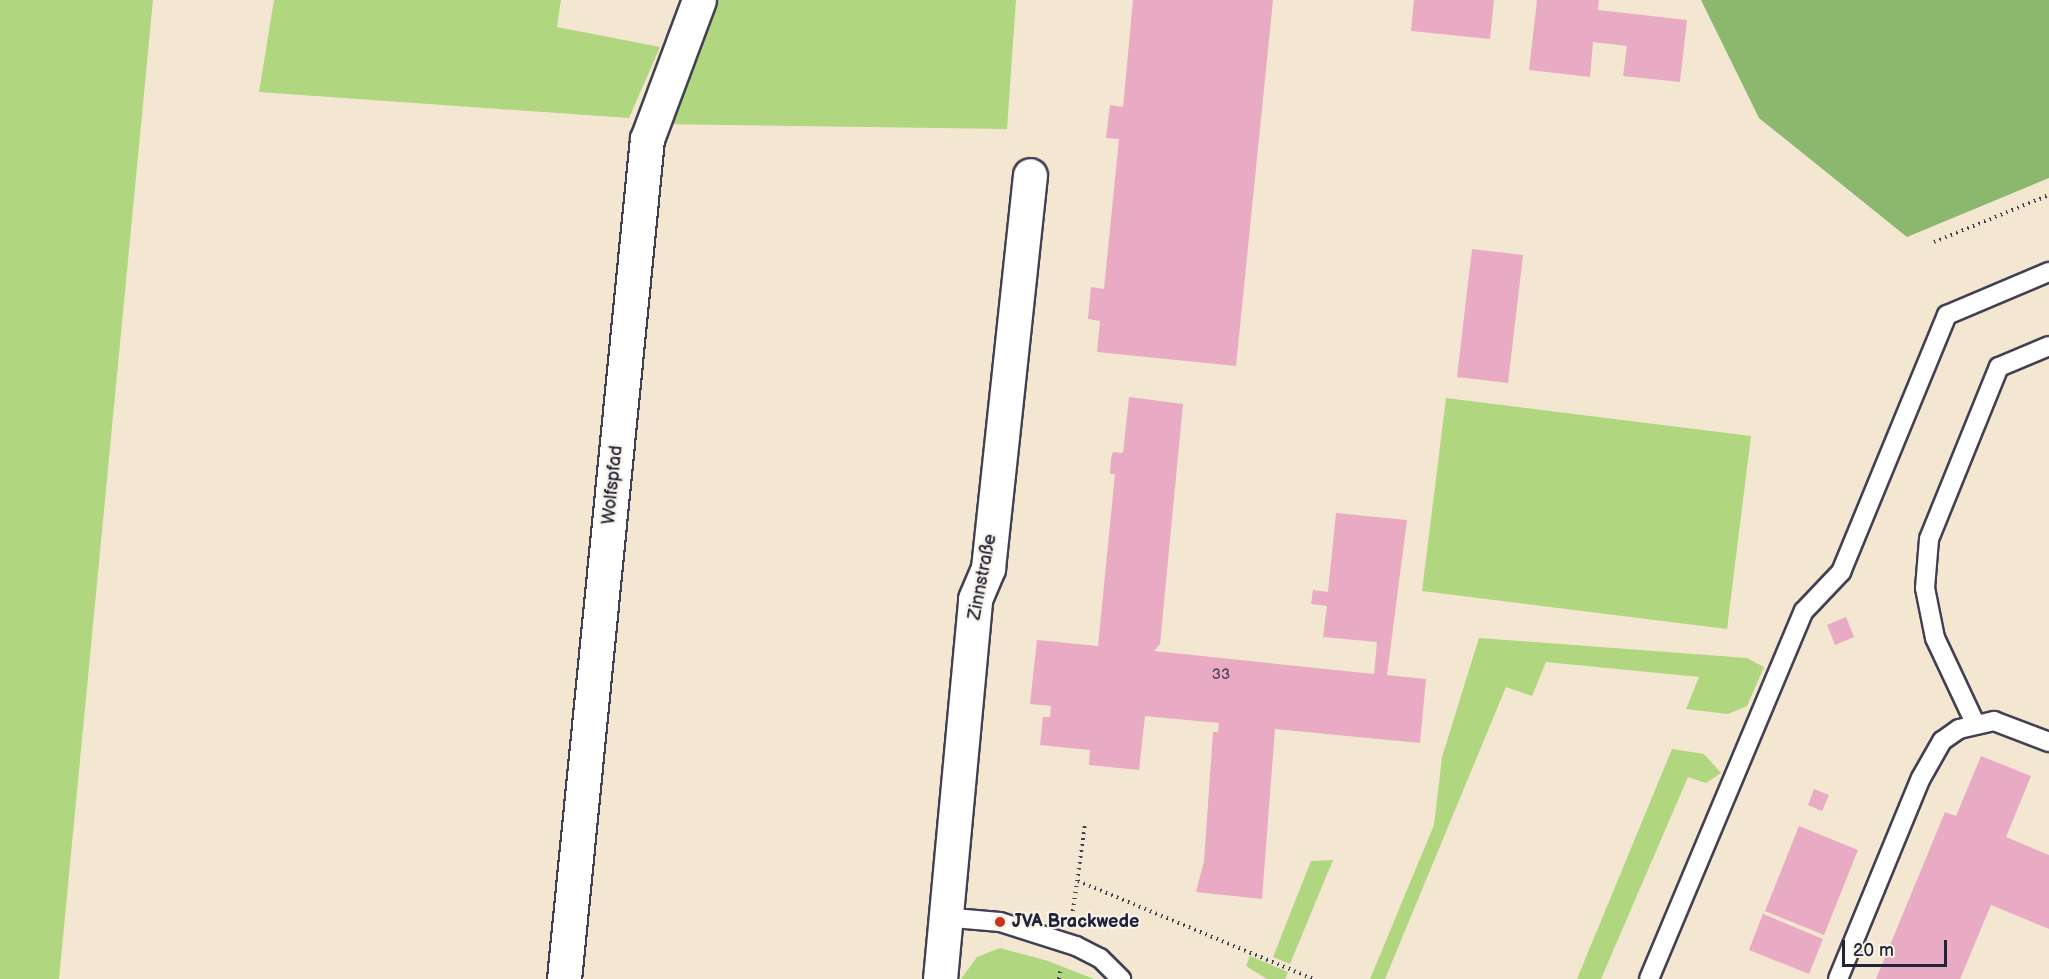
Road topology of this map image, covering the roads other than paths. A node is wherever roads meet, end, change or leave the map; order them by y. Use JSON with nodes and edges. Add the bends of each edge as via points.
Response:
{"nodes":[{"id":1,"x":699,"y":0,"type":"edge"},
{"id":2,"x":1030,"y":175,"type":"dead end"},
{"id":3,"x":2049,"y":272,"type":"edge"},
{"id":4,"x":2049,"y":346,"type":"edge"},
{"id":5,"x":1975,"y":723,"type":"junction"},
{"id":6,"x":2049,"y":742,"type":"edge"},
{"id":7,"x":942,"y":917,"type":"junction"},
{"id":8,"x":564,"y":979,"type":"edge"},
{"id":9,"x":940,"y":979,"type":"edge"},
{"id":10,"x":1121,"y":979,"type":"edge"},
{"id":11,"x":1649,"y":979,"type":"edge"},
{"id":12,"x":1838,"y":979,"type":"edge"}],
"edges":[{"from":1,"to":8,"type":"street","name":"Wolfspfad","via":[[647,139]]},
{"from":2,"to":7,"type":"street","name":"Zinnstraße","via":[[988,568],[975,599]]},
{"from":3,"to":11,"type":"lane","via":[[1947,315],[1841,572],[1804,611]]},
{"from":4,"to":5,"type":"lane","via":[[1999,367],[1929,539],[1925,588],[1935,638]]},
{"from":5,"to":6,"type":"lane","via":[[1994,721]]},
{"from":5,"to":12,"type":"lane","via":[[1942,741],[1930,758]]},
{"from":7,"to":9,"type":"street","name":"Zinnstraße"},
{"from":7,"to":10,"type":"lane","via":[[1000,922],[1067,943],[1100,958]]}]}
